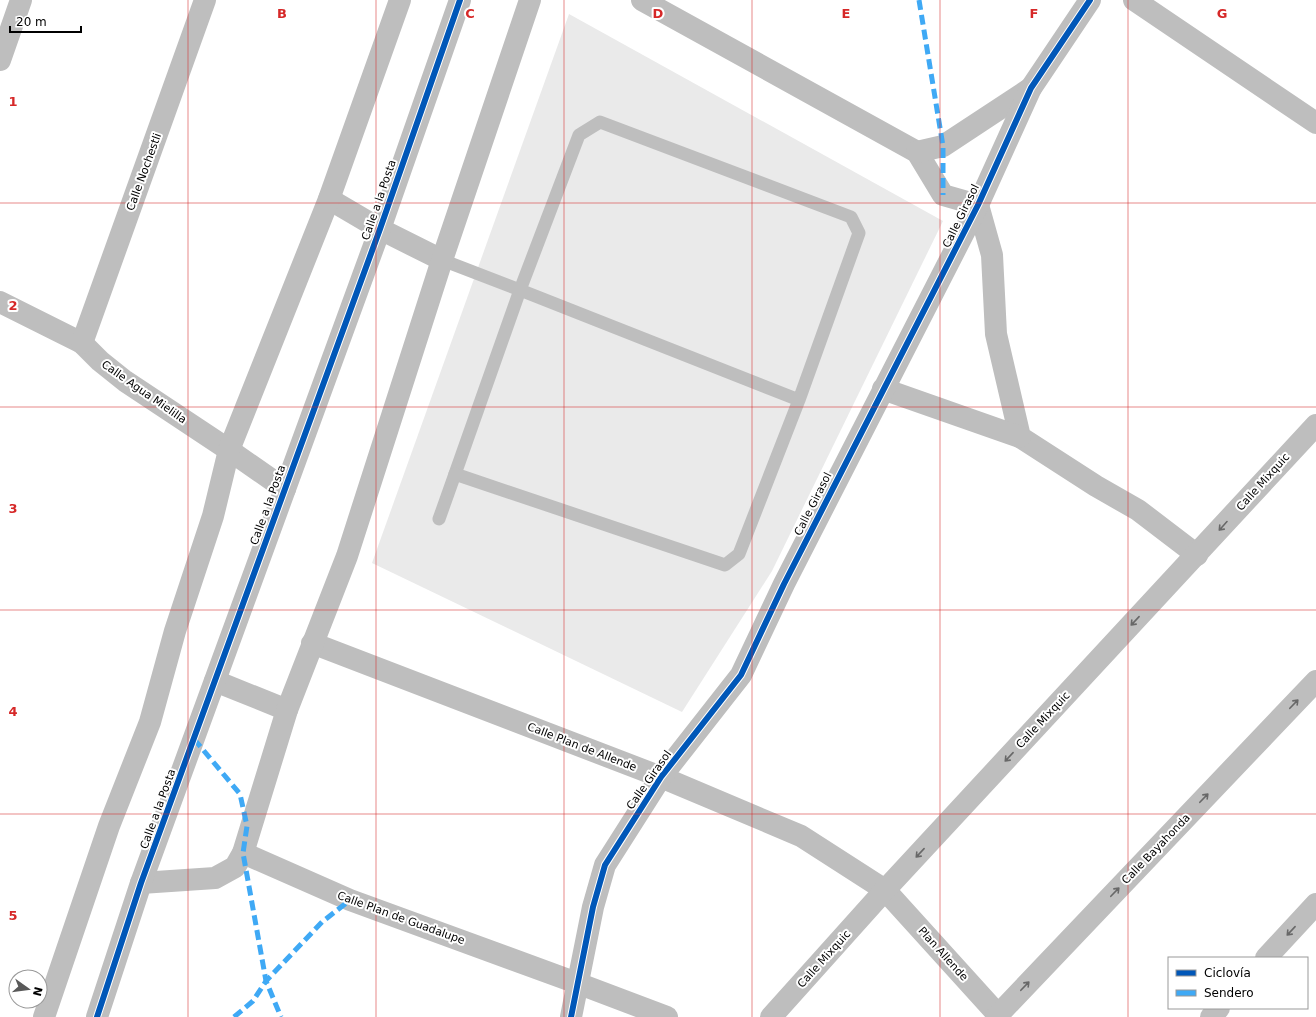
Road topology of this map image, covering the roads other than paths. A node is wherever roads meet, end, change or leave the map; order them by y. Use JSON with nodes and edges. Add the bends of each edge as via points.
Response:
{"nodes":[{"id":1,"x":21,"y":0,"type":"edge"},
{"id":2,"x":205,"y":0,"type":"edge"},
{"id":3,"x":400,"y":0,"type":"edge"},
{"id":4,"x":460,"y":0,"type":"edge"},
{"id":5,"x":530,"y":0,"type":"edge"},
{"id":6,"x":642,"y":0,"type":"edge"},
{"id":7,"x":1090,"y":0,"type":"edge"},
{"id":8,"x":1134,"y":0,"type":"edge"},
{"id":9,"x":0,"y":60,"type":"edge"},
{"id":10,"x":1030,"y":88,"type":"junction"},
{"id":11,"x":1316,"y":123,"type":"edge"},
{"id":12,"x":917,"y":152,"type":"junction"},
{"id":13,"x":329,"y":199,"type":"junction"},
{"id":14,"x":978,"y":205,"type":"junction"},
{"id":15,"x":380,"y":228,"type":"junction"},
{"id":16,"x":442,"y":260,"type":"junction"},
{"id":17,"x":520,"y":290,"type":"junction"},
{"id":18,"x":0,"y":302,"type":"edge"},
{"id":19,"x":82,"y":343,"type":"junction"},
{"id":20,"x":883,"y":389,"type":"junction"},
{"id":21,"x":799,"y":400,"type":"junction"},
{"id":22,"x":1316,"y":425,"type":"edge"},
{"id":23,"x":1020,"y":437,"type":"junction"},
{"id":24,"x":229,"y":450,"type":"junction"},
{"id":25,"x":455,"y":474,"type":"junction"},
{"id":26,"x":285,"y":489,"type":"junction"},
{"id":27,"x":439,"y":519,"type":"dead end"},
{"id":28,"x":1196,"y":555,"type":"junction"},
{"id":29,"x":312,"y":643,"type":"junction"},
{"id":30,"x":215,"y":681,"type":"junction"},
{"id":31,"x":1316,"y":681,"type":"edge"},
{"id":32,"x":287,"y":710,"type":"junction"},
{"id":33,"x":661,"y":777,"type":"junction"},
{"id":34,"x":243,"y":853,"type":"junction"},
{"id":35,"x":141,"y":883,"type":"junction"},
{"id":36,"x":885,"y":890,"type":"junction"},
{"id":37,"x":1316,"y":904,"type":"edge"},
{"id":38,"x":1267,"y":957,"type":"edge"},
{"id":39,"x":577,"y":983,"type":"junction"},
{"id":40,"x":1218,"y":1009,"type":"edge"},
{"id":41,"x":998,"y":1016,"type":"edge"},
{"id":42,"x":44,"y":1017,"type":"edge"},
{"id":43,"x":97,"y":1017,"type":"edge"},
{"id":44,"x":571,"y":1017,"type":"edge"},
{"id":45,"x":667,"y":1017,"type":"edge"},
{"id":46,"x":771,"y":1017,"type":"edge"},
{"id":47,"x":1211,"y":1017,"type":"edge"}],
"edges":[{"from":1,"to":9,"type":"street"},
{"from":2,"to":19,"type":"street","name":"Calle Nochestli"},
{"from":3,"to":13,"type":"street"},
{"from":4,"to":15,"type":"street","name":"Calle a la Posta"},
{"from":5,"to":16,"type":"street"},
{"from":6,"to":12,"type":"street"},
{"from":7,"to":10,"type":"street","name":"Calle Girasol"},
{"from":8,"to":11,"type":"street"},
{"from":10,"to":12,"type":"street","via":[[944,146]]},
{"from":10,"to":14,"type":"street","name":"Calle Girasol"},
{"from":12,"to":14,"type":"street","via":[[943,194]]},
{"from":13,"to":15,"type":"street"},
{"from":13,"to":24,"type":"street"},
{"from":14,"to":20,"type":"street","name":"Calle Girasol"},
{"from":14,"to":23,"type":"street","via":[[992,256],[996,334]]},
{"from":15,"to":16,"type":"street"},
{"from":15,"to":26,"type":"street","name":"Calle a la Posta"},
{"from":16,"to":17,"type":"lane"},
{"from":16,"to":29,"type":"street","via":[[346,556]]},
{"from":17,"to":21,"type":"lane"},
{"from":17,"to":21,"type":"lane","via":[[579,135],[600,122],[851,217],[859,233]]},
{"from":17,"to":25,"type":"lane"},
{"from":18,"to":19,"type":"street","name":"Calle Agua Mielilla"},
{"from":19,"to":24,"type":"street","name":"Calle Agua Mielilla","via":[[100,362],[125,381]]},
{"from":20,"to":23,"type":"street"},
{"from":20,"to":33,"type":"street","name":"Calle Girasol","via":[[741,675]]},
{"from":21,"to":25,"type":"lane","via":[[739,554],[725,565]]},
{"from":22,"to":28,"type":"street","name":"Calle Mixquic","one_way":true},
{"from":23,"to":28,"type":"street","via":[[1138,510]]},
{"from":24,"to":26,"type":"street","name":"Calle Agua Mielilla"},
{"from":24,"to":42,"type":"street","via":[[213,516],[175,631],[150,722],[109,826]]},
{"from":25,"to":27,"type":"lane"},
{"from":26,"to":30,"type":"street","name":"Calle a la Posta"},
{"from":28,"to":36,"type":"street","name":"Calle Mixquic","one_way":true},
{"from":29,"to":32,"type":"street"},
{"from":29,"to":33,"type":"street","name":"Calle Plan de Allende"},
{"from":30,"to":32,"type":"street"},
{"from":30,"to":35,"type":"street","name":"Calle a la Posta"},
{"from":41,"to":31,"type":"street","name":"Calle Bayahonda","one_way":true},
{"from":32,"to":34,"type":"street"},
{"from":33,"to":36,"type":"street","name":"Calle Plan de Allende","via":[[801,836]]},
{"from":33,"to":39,"type":"street","name":"Calle Girasol","via":[[605,865]]},
{"from":34,"to":35,"type":"street","via":[[235,867],[215,878]]},
{"from":34,"to":39,"type":"street","name":"Calle Plan de Guadalupe","via":[[350,900]]},
{"from":35,"to":43,"type":"street","name":"Calle a la Posta"},
{"from":36,"to":41,"type":"street","name":"Plan Allende"},
{"from":36,"to":46,"type":"street","name":"Calle Mixquic"},
{"from":37,"to":38,"type":"street","one_way":true},
{"from":39,"to":44,"type":"street","name":"Calle Girasol"},
{"from":39,"to":45,"type":"street","name":"Calle Plan de Guadalupe"},
{"from":40,"to":47,"type":"street"}]}
